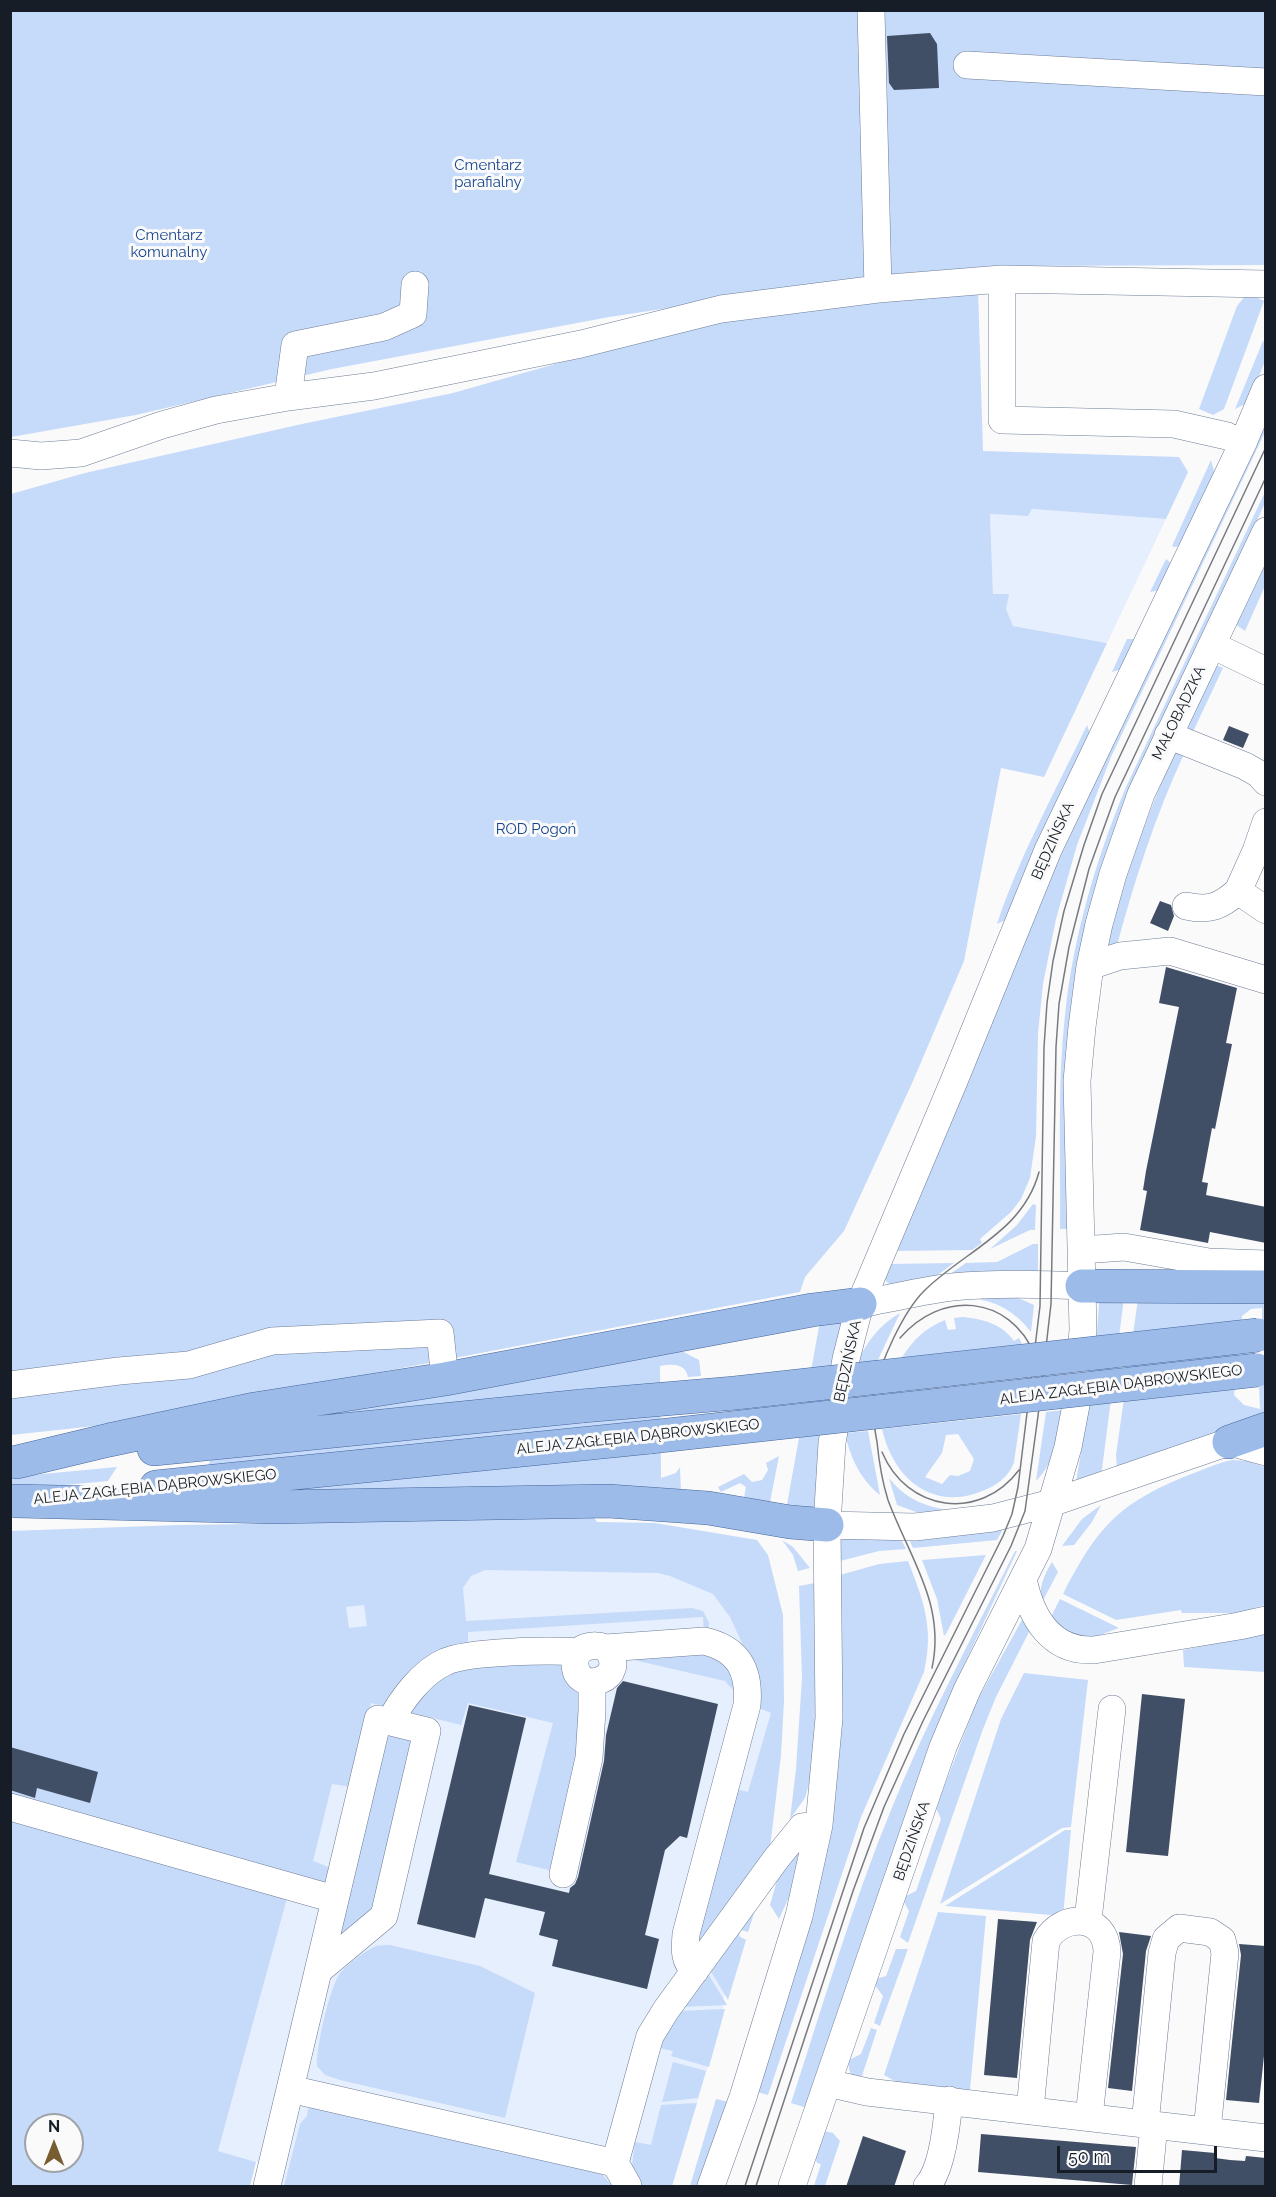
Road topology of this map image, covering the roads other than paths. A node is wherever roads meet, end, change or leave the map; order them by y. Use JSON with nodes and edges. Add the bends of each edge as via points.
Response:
{"nodes":[{"id":1,"x":871,"y":10,"type":"edge"},
{"id":2,"x":967,"y":65,"type":"dead end"},
{"id":3,"x":1266,"y":82,"type":"edge"},
{"id":4,"x":1002,"y":279,"type":"junction"},
{"id":5,"x":1266,"y":284,"type":"edge"},
{"id":6,"x":415,"y":285,"type":"dead end"},
{"id":7,"x":878,"y":289,"type":"junction"},
{"id":8,"x":1266,"y":388,"type":"edge"},
{"id":9,"x":288,"y":397,"type":"junction"},
{"id":10,"x":1243,"y":443,"type":"junction"},
{"id":11,"x":10,"y":453,"type":"edge"},
{"id":12,"x":1266,"y":531,"type":"edge"},
{"id":13,"x":1212,"y":645,"type":"junction"},
{"id":14,"x":1266,"y":671,"type":"edge"},
{"id":15,"x":1168,"y":735,"type":"junction"},
{"id":16,"x":1266,"y":782,"type":"edge"},
{"id":17,"x":1266,"y":822,"type":"edge"},
{"id":18,"x":1238,"y":891,"type":"junction"},
{"id":19,"x":1106,"y":900,"type":"joint"},
{"id":20,"x":1186,"y":906,"type":"dead end"},
{"id":21,"x":1266,"y":910,"type":"edge"},
{"id":22,"x":1090,"y":966,"type":"junction"},
{"id":23,"x":1266,"y":980,"type":"edge"},
{"id":24,"x":1082,"y":1250,"type":"junction"},
{"id":25,"x":1266,"y":1264,"type":"edge"},
{"id":26,"x":1082,"y":1286,"type":"junction"},
{"id":27,"x":1266,"y":1287,"type":"edge"},
{"id":28,"x":860,"y":1304,"type":"junction"},
{"id":29,"x":1262,"y":1335,"type":"edge"},
{"id":30,"x":1261,"y":1369,"type":"edge"},
{"id":31,"x":446,"y":1378,"type":"junction"},
{"id":32,"x":10,"y":1385,"type":"edge"},
{"id":33,"x":1266,"y":1429,"type":"edge"},
{"id":34,"x":1229,"y":1442,"type":"junction"},
{"id":35,"x":1266,"y":1452,"type":"edge"},
{"id":36,"x":14,"y":1463,"type":"edge"},
{"id":37,"x":13,"y":1502,"type":"edge"},
{"id":38,"x":1051,"y":1503,"type":"junction"},
{"id":39,"x":827,"y":1525,"type":"junction"},
{"id":40,"x":1023,"y":1579,"type":"junction"},
{"id":41,"x":1266,"y":1620,"type":"edge"},
{"id":42,"x":606,"y":1648,"type":"junction"},
{"id":43,"x":578,"y":1652,"type":"junction"},
{"id":44,"x":592,"y":1682,"type":"junction"},
{"id":45,"x":1112,"y":1708,"type":"dead end"},
{"id":46,"x":390,"y":1722,"type":"junction"},
{"id":47,"x":10,"y":1807,"type":"edge"},
{"id":48,"x":819,"y":1825,"type":"junction"},
{"id":49,"x":563,"y":1874,"type":"dead end"},
{"id":50,"x":334,"y":1899,"type":"junction"},
{"id":51,"x":1086,"y":1921,"type":"junction"},
{"id":52,"x":318,"y":1971,"type":"junction"},
{"id":53,"x":695,"y":1971,"type":"junction"},
{"id":54,"x":828,"y":2083,"type":"junction"},
{"id":55,"x":290,"y":2089,"type":"junction"},
{"id":56,"x":949,"y":2100,"type":"junction"},
{"id":57,"x":1030,"y":2110,"type":"junction"},
{"id":58,"x":1089,"y":2117,"type":"junction"},
{"id":59,"x":1150,"y":2125,"type":"junction"},
{"id":60,"x":1208,"y":2130,"type":"junction"},
{"id":61,"x":1266,"y":2132,"type":"edge"},
{"id":62,"x":1265,"y":2138,"type":"edge"},
{"id":63,"x":621,"y":2175,"type":"edge"},
{"id":64,"x":936,"y":2184,"type":"edge"},
{"id":65,"x":267,"y":2187,"type":"edge"},
{"id":66,"x":711,"y":2187,"type":"edge"},
{"id":67,"x":792,"y":2187,"type":"edge"},
{"id":68,"x":1148,"y":2187,"type":"edge"}],
"edges":[{"from":1,"to":7,"type":"street"},
{"from":2,"to":3,"type":"street"},
{"from":4,"to":5,"type":"street"},
{"from":4,"to":7,"type":"street"},
{"from":4,"to":10,"type":"street","via":[[1002,420],[1174,424]]},
{"from":6,"to":9,"type":"street","via":[[413,314],[384,327],[295,345]]},
{"from":7,"to":9,"type":"street","via":[[721,309],[581,344],[374,386]]},
{"from":8,"to":10,"type":"street","name":"BĘDZIŃSKA"},
{"from":9,"to":11,"type":"street","via":[[216,410],[81,453]]},
{"from":10,"to":28,"type":"street","name":"BĘDZIŃSKA","via":[[1048,850]]},
{"from":12,"to":13,"type":"street","name":"MAŁOBĄDZKA"},
{"from":13,"to":14,"type":"street"},
{"from":13,"to":15,"type":"street","name":"MAŁOBĄDZKA"},
{"from":15,"to":16,"type":"street","via":[[1245,766]]},
{"from":15,"to":19,"type":"street","name":"MAŁOBĄDZKA","via":[[1141,794]]},
{"from":17,"to":18,"type":"street"},
{"from":18,"to":20,"type":"street","via":[[1225,903],[1202,910]]},
{"from":18,"to":21,"type":"street"},
{"from":19,"to":22,"type":"street","name":"BĘDZIŃSKA"},
{"from":22,"to":23,"type":"street","via":[[1120,956],[1170,951]]},
{"from":22,"to":24,"type":"street","name":"BĘDZIŃSKA","via":[[1077,1082]]},
{"from":24,"to":25,"type":"street","via":[[1124,1247],[1209,1262]]},
{"from":24,"to":26,"type":"street","name":"BĘDZIŃSKA"},
{"from":26,"to":27,"type":"main road"},
{"from":26,"to":28,"type":"street","name":"BĘDZIŃSKA","via":[[953,1287]]},
{"from":26,"to":38,"type":"street","name":"BĘDZIŃSKA","via":[[1077,1400]]},
{"from":28,"to":31,"type":"main road"},
{"from":28,"to":39,"type":"street","name":"BĘDZIŃSKA","via":[[832,1443]]},
{"from":29,"to":36,"type":"main road","bridge":true,"via":[[735,1393]]},
{"from":30,"to":37,"type":"main road","name":"ALEJA ZAGŁĘBIA DĄBROWSKIEGO","bridge":true},
{"from":31,"to":32,"type":"street","via":[[441,1327],[272,1341],[189,1365]]},
{"from":31,"to":36,"type":"main road","via":[[255,1409]]},
{"from":33,"to":34,"type":"main road"},
{"from":34,"to":35,"type":"street"},
{"from":34,"to":38,"type":"street"},
{"from":37,"to":39,"type":"main road","via":[[273,1507],[608,1501],[708,1508]]},
{"from":38,"to":39,"type":"street","via":[[1012,1514],[942,1525]]},
{"from":38,"to":40,"type":"street","name":"BĘDZIŃSKA","via":[[1038,1549]]},
{"from":39,"to":48,"type":"street","name":"BĘDZIŃSKA","via":[[829,1718]]},
{"from":40,"to":41,"type":"street","via":[[1040,1626],[1071,1648],[1094,1650]]},
{"from":40,"to":54,"type":"street","name":"BĘDZIŃSKA","via":[[943,1747]]},
{"from":42,"to":43,"type":"street","via":[[596,1644]]},
{"from":42,"to":44,"type":"street","via":[[611,1654],[612,1670],[607,1677]]},
{"from":42,"to":53,"type":"street","via":[[705,1641],[719,1644],[744,1668],[747,1705],[686,1934],[685,1956]]},
{"from":43,"to":44,"type":"street","via":[[577,1672]]},
{"from":43,"to":46,"type":"street","via":[[469,1656],[446,1661],[408,1694]]},
{"from":44,"to":49,"type":"street","via":[[589,1758]]},
{"from":45,"to":51,"type":"street"},
{"from":46,"to":50,"type":"street","via":[[378,1719]]},
{"from":46,"to":52,"type":"street","via":[[427,1731],[384,1917]]},
{"from":47,"to":50,"type":"street"},
{"from":48,"to":53,"type":"street","via":[[802,1827]]},
{"from":48,"to":66,"type":"street","name":"BĘDZIŃSKA","via":[[799,1917]]},
{"from":50,"to":52,"type":"street"},
{"from":51,"to":57,"type":"street","via":[[1060,1926],[1046,1941]]},
{"from":51,"to":58,"type":"street","via":[[1104,1935],[1107,1952]]},
{"from":52,"to":55,"type":"street"},
{"from":53,"to":63,"type":"street","via":[[650,2036]]},
{"from":54,"to":56,"type":"street","via":[[867,2092]]},
{"from":54,"to":67,"type":"street","name":"BĘDZIŃSKA"},
{"from":55,"to":63,"type":"street"},
{"from":55,"to":65,"type":"street"},
{"from":56,"to":57,"type":"street"},
{"from":56,"to":64,"type":"street"},
{"from":57,"to":58,"type":"street"},
{"from":58,"to":59,"type":"street"},
{"from":59,"to":60,"type":"street"},
{"from":59,"to":60,"type":"street","via":[[1162,1953],[1166,1939],[1179,1928],[1210,1932],[1222,1940],[1225,1953]]},
{"from":59,"to":68,"type":"street"},
{"from":60,"to":62,"type":"street"},
{"from":61,"to":62,"type":"street"}]}
